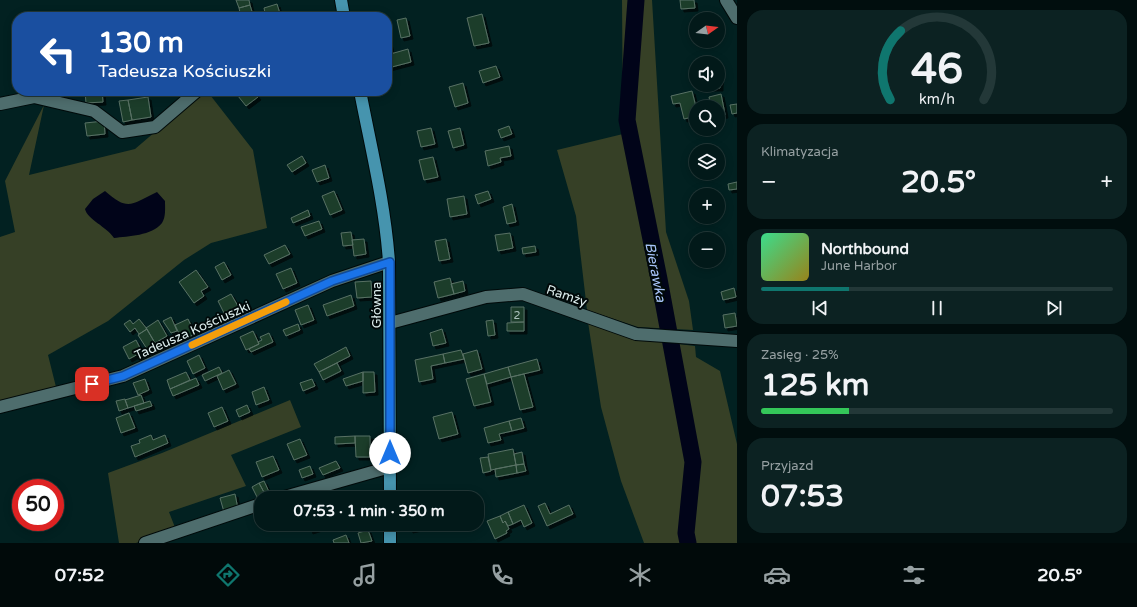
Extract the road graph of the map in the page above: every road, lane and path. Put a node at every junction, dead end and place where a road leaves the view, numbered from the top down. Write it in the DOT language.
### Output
graph roads {
  1 [pos="341,0"];
  2 [pos="726,0"];
  3 [pos="343,12"];
  4 [pos="737,18"];
  5 [pos="190,96"];
  6 [pos="361,96"];
  7 [pos="0,104"];
  8 [pos="390,262"];
  9 [pos="390,323"];
  10 [pos="737,341"];
  11 [pos="0,407"];
  12 [pos="390,467"];
  13 [pos="306,491"];
  14 [pos="390,491"];
  15 [pos="254,506"];
  16 [pos="390,531"];
  17 [pos="145,543"];
  18 [pos="390,543"];
  1 -- 3 [label="main road"];
  2 -- 4 [label="street"];
  5 -- 7 [label="street"];
  6 -- 8 [label="main road, Główna"];
  8 -- 9 [label="main road, Główna"];
  8 -- 11 [label="street, Tadeusza Kościuszki"];
  9 -- 10 [label="street, Ramży"];
  9 -- 12 [label="main road, Główna"];
  12 -- 13 [label="street"];
  12 -- 14 [label="main road, Główna"];
  15 -- 17 [label="street"];
  16 -- 18 [label="main road"];
}
